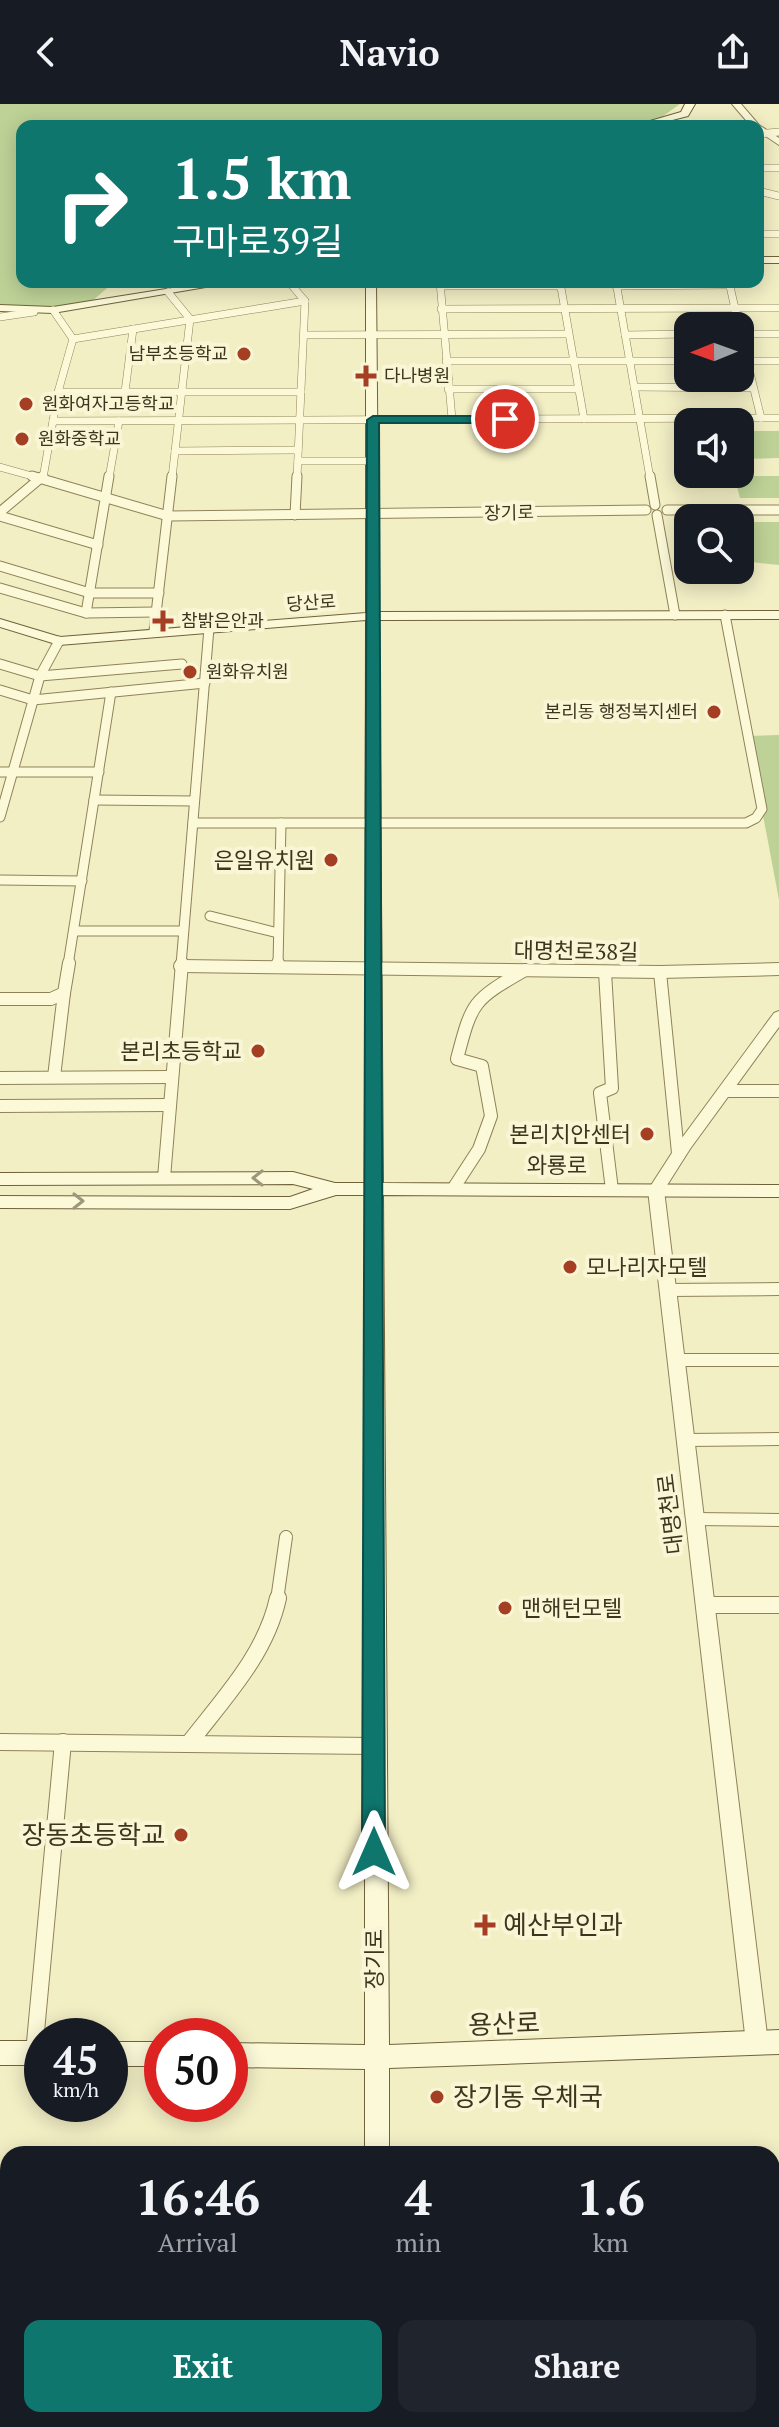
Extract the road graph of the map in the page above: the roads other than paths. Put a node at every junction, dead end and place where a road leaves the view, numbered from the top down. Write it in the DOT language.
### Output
graph roads {
  1 [pos="690,104"];
  2 [pos="736,104"];
  3 [pos="669,120"];
  4 [pos="750,120"];
  5 [pos="182,288"];
  6 [pos="294,288"];
  7 [pos="371,288"];
  8 [pos="440,288"];
  9 [pos="560,288"];
  10 [pos="617,288"];
  11 [pos="730,288"];
  12 [pos="168,292"];
  13 [pos="305,301"];
  14 [pos="0,308"];
  15 [pos="563,308"];
  16 [pos="620,308"];
  17 [pos="735,308"];
  18 [pos="779,308"];
  19 [pos="441,309"];
  20 [pos="53,310"];
  21 [pos="34,312"];
  22 [pos="736,312"];
  23 [pos="0,317"];
  24 [pos="190,319"];
  25 [pos="133,329"];
  26 [pos="754,333"];
  27 [pos="445,334"];
  28 [pos="567,334"];
  29 [pos="674,334"];
  30 [pos="779,334"];
  31 [pos="304,335"];
  32 [pos="371,335"];
  33 [pos="625,335"];
  34 [pos="73,339"];
  35 [pos="446,361"];
  36 [pos="572,361"];
  37 [pos="630,361"];
  38 [pos="674,361"];
  39 [pos="754,361"];
  40 [pos="779,361"];
  41 [pos="634,387"];
  42 [pos="674,387"];
  43 [pos="448,389"];
  44 [pos="577,389"];
  45 [pos="58,392"];
  46 [pos="125,392"];
  47 [pos="182,392"];
  48 [pos="301,392"];
  49 [pos="754,392"];
  50 [pos="761,418"];
  51 [pos="779,418"];
  52 [pos="452,419"];
  53 [pos="584,419"];
  54 [pos="641,419"];
  55 [pos="301,420"];
  56 [pos="373,420"];
  57 [pos="53,421"];
  58 [pos="119,421"];
  59 [pos="180,421"];
  60 [pos="298,450"];
  61 [pos="175,451"];
  62 [pos="298,461"];
  63 [pos="372,461"];
  64 [pos="0,467"];
  65 [pos="43,479"];
  66 [pos="0,494"];
  67 [pos="106,498"];
  68 [pos="17,499"];
  69 [pos="653,510"];
  70 [pos="779,510"];
  71 [pos="0,514"];
  72 [pos="295,515"];
  73 [pos="372,515"];
  74 [pos="168,516"];
  75 [pos="98,545"];
  76 [pos="0,566"];
  77 [pos="0,588"];
  78 [pos="90,593"];
  79 [pos="159,593"];
  80 [pos="156,612"];
  81 [pos="86,613"];
  82 [pos="675,615"];
  83 [pos="725,615"];
  84 [pos="779,615"];
  85 [pos="372,616"];
  86 [pos="0,623"];
  87 [pos="209,628"];
  88 [pos="154,631"];
  89 [pos="59,641"];
  90 [pos="0,664"];
  91 [pos="182,664"];
  92 [pos="40,676"];
  93 [pos="205,683"];
  94 [pos="0,690"];
  95 [pos="111,692"];
  96 [pos="33,700"];
  97 [pos="5,772"];
  98 [pos="99,772"];
  99 [pos="94,800"];
  100 [pos="194,801"];
  101 [pos="0,817"];
  102 [pos="193,823"];
  103 [pos="281,823"];
  104 [pos="372,823"];
  105 [pos="0,880"];
  106 [pos="82,881"];
  107 [pos="210,916"];
  108 [pos="74,931"];
  109 [pos="183,931"];
  110 [pos="278,933"];
  111 [pos="180,966"];
  112 [pos="278,967"];
  113 [pos="372,968"];
  114 [pos="779,969"];
  115 [pos="525,970"];
  116 [pos="605,972"];
  117 [pos="660,972"];
  118 [pos="64,993"];
  119 [pos="0,999"];
  120 [pos="779,1016"];
  121 [pos="54,1077"];
  122 [pos="171,1077"];
  123 [pos="0,1078"];
  124 [pos="727,1091"];
  125 [pos="779,1091"];
  126 [pos="168,1105"];
  127 [pos="0,1106"];
  128 [pos="678,1153"];
  129 [pos="164,1178"];
  130 [pos="0,1179"];
  131 [pos="335,1189"];
  132 [pos="374,1189"];
  133 [pos="453,1189"];
  134 [pos="612,1190"];
  135 [pos="656,1190"];
  136 [pos="779,1191"];
  137 [pos="0,1202"];
  138 [pos="779,1289"];
  139 [pos="668,1290"];
  140 [pos="676,1360"];
  141 [pos="779,1360"];
  142 [pos="779,1439"];
  143 [pos="686,1440"];
  144 [pos="695,1519"];
  145 [pos="779,1520"];
  146 [pos="286,1537"];
  147 [pos="705,1605"];
  148 [pos="779,1605"];
  149 [pos="0,1742"];
  150 [pos="63,1742"];
  151 [pos="190,1742"];
  152 [pos="374,1746"];
  153 [pos="41,2018"];
  154 [pos="768,2043"];
  155 [pos="0,2053"];
  156 [pos="24,2053"];
  157 [pos="248,2055"];
  158 [pos="374,2057"];
  159 [pos="377,2146"];
  1 -- 3 [label="main road"];
  2 -- 4 [label="street"];
  5 -- 12 [label="main road"];
  6 -- 13 [label="street"];
  7 -- 32 [label="main road, 장기로"];
  8 -- 19 [label="street"];
  9 -- 15 [label="street"];
  10 -- 16 [label="street"];
  11 -- 17 [label="street"];
  12 -- 20 [label="main road"];
  12 -- 24 [label="street"];
  13 -- 24 [label="street"];
  13 -- 31 [label="street"];
  14 -- 21 [label="main road"];
  15 -- 16 [label="street"];
  15 -- 19 [label="street"];
  15 -- 28 [label="street"];
  16 -- 17 [label="street"];
  16 -- 33 [label="street"];
  17 -- 18 [label="street"];
  17 -- 22 [label="street"];
  19 -- 27 [label="street"];
  20 -- 21 [label="main road"];
  20 -- 34 [label="street"];
  21 -- 23 [label="street"];
  24 -- 25 [label="street"];
  24 -- 47 [label="street"];
  25 -- 34 [label="street"];
  25 -- 46 [label="street"];
  26 -- 30 [label="street"];
  27 -- 28 [label="street"];
  27 -- 32 [label="street"];
  27 -- 35 [label="street"];
  28 -- 36 [label="street"];
  29 -- 33 [label="street"];
  31 -- 32 [label="street"];
  31 -- 48 [label="street"];
  32 -- 56 [label="main road, 장기로"];
  33 -- 37 [label="street"];
  34 -- 45 [label="street"];
  35 -- 36 [label="street"];
  35 -- 43 [label="street"];
  36 -- 37 [label="street"];
  36 -- 44 [label="street"];
  37 -- 38 [label="street"];
  37 -- 41 [label="street"];
  39 -- 40 [label="street"];
  41 -- 42 [label="street"];
  41 -- 54 [label="street"];
  43 -- 44 [label="street"];
  43 -- 52 [label="street"];
  44 -- 53 [label="street"];
  45 -- 46 [label="street"];
  45 -- 57 [label="street"];
  46 -- 47 [label="street"];
  47 -- 48 [label="street"];
  47 -- 59 [label="street"];
  48 -- 55 [label="street"];
  49 -- 50 [label="street"];
  50 -- 51 [label="street"];
  50 -- 54 [label="street"];
  52 -- 53 [label="street"];
  52 -- 56 [label="street"];
  53 -- 54 [label="street"];
  54 -- 69 [label="street"];
  55 -- 56 [label="street"];
  55 -- 59 [label="street"];
  55 -- 60 [label="street"];
  56 -- 63 [label="main road, 장기로"];
  57 -- 58 [label="street"];
  57 -- 65 [label="street"];
  58 -- 59 [label="street"];
  58 -- 67 [label="street"];
  59 -- 61 [label="street"];
  60 -- 61 [label="street"];
  60 -- 62 [label="street"];
  61 -- 74 [label="street"];
  62 -- 63 [label="street"];
  62 -- 72 [label="street"];
  63 -- 73 [label="main road, 장기로"];
  64 -- 65 [label="street"];
  65 -- 67 [label="street"];
  65 -- 68 [label="street"];
  66 -- 68 [label="street"];
  67 -- 74 [label="street"];
  67 -- 75 [label="street"];
  68 -- 71 [label="street"];
  69 -- 70 [label="street"];
  69 -- 73 [label="street, 장기로"];
  69 -- 82 [label="street"];
  71 -- 75 [label="street"];
  72 -- 73 [label="street"];
  72 -- 74 [label="street"];
  73 -- 85 [label="main road, 장기로"];
  74 -- 79 [label="street"];
  75 -- 78 [label="street"];
  76 -- 78 [label="street"];
  77 -- 81 [label="street"];
  78 -- 79 [label="street"];
  78 -- 81 [label="street"];
  79 -- 80 [label="street"];
  80 -- 81 [label="street"];
  80 -- 88 [label="street"];
  82 -- 83 [label="main road, 당산로"];
  82 -- 85 [label="main road, 당산로"];
  83 -- 84 [label="main road, 당산로"];
  83 -- 104 [label="street"];
  85 -- 87 [label="main road, 당산로"];
  85 -- 104 [label="main road, 장기로"];
  86 -- 89 [label="main road, 당산로"];
  87 -- 88 [label="main road, 당산로"];
  87 -- 93 [label="street"];
  88 -- 89 [label="main road, 당산로"];
  89 -- 92 [label="street"];
  90 -- 92 [label="street"];
  91 -- 92 [label="street"];
  92 -- 96 [label="street"];
  93 -- 95 [label="street"];
  93 -- 100 [label="street"];
  94 -- 96 [label="street"];
  95 -- 96 [label="street"];
  95 -- 98 [label="street"];
  96 -- 97 [label="street"];
  97 -- 98 [label="street"];
  97 -- 101 [label="street"];
  98 -- 99 [label="street"];
  99 -- 100 [label="street"];
  99 -- 106 [label="street"];
  100 -- 102 [label="street"];
  102 -- 103 [label="street"];
  102 -- 109 [label="street"];
  103 -- 104 [label="street"];
  103 -- 110 [label="street"];
  104 -- 113 [label="main road, 장기로"];
  105 -- 106 [label="street"];
  106 -- 108 [label="street"];
  107 -- 110 [label="street"];
  108 -- 109 [label="street"];
  108 -- 118 [label="street"];
  109 -- 111 [label="street"];
  110 -- 112 [label="street"];
  111 -- 112 [label="street, 대명천로38길"];
  111 -- 122 [label="street"];
  112 -- 113 [label="street, 대명천로38길"];
  113 -- 115 [label="street, 대명천로38길"];
  113 -- 132 [label="main road, 장기로"];
  114 -- 117 [label="street, 대명천로38길"];
  115 -- 116 [label="street, 대명천로38길"];
  115 -- 133 [label="street"];
  116 -- 117 [label="street, 대명천로38길"];
  116 -- 134 [label="street"];
  117 -- 128 [label="street"];
  118 -- 119 [label="street"];
  118 -- 121 [label="street"];
  120 -- 124 [label="street"];
  121 -- 122 [label="street"];
  121 -- 123 [label="street"];
  122 -- 126 [label="street"];
  124 -- 125 [label="street"];
  124 -- 128 [label="street"];
  126 -- 127 [label="street"];
  126 -- 129 [label="street"];
  128 -- 135 [label="street"];
  129 -- 130 [label="main road, 와룡로"];
  131 -- 129 [label="main road, 와룡로, one-way"];
  131 -- 132 [label="main road, 와룡로"];
  137 -- 131 [label="main road, 와룡로, one-way"];
  132 -- 133 [label="main road, 와룡로"];
  132 -- 152 [label="main road, 장기로"];
  133 -- 134 [label="main road, 와룡로"];
  134 -- 135 [label="main road, 와룡로"];
  135 -- 136 [label="main road, 와룡로"];
  135 -- 139 [label="street, 대명천로"];
  138 -- 139 [label="street"];
  139 -- 140 [label="street, 대명천로"];
  140 -- 141 [label="street"];
  140 -- 143 [label="street, 대명천로"];
  142 -- 143 [label="street"];
  143 -- 144 [label="street, 대명천로"];
  144 -- 145 [label="street"];
  144 -- 147 [label="street, 대명천로"];
  146 -- 151 [label="street"];
  147 -- 148 [label="street"];
  147 -- 154 [label="street, 대명천로"];
  149 -- 150 [label="street"];
  150 -- 151 [label="street"];
  150 -- 153 [label="street"];
  151 -- 152 [label="street"];
  152 -- 158 [label="main road, 장기로"];
  154 -- 158 [label="main road, 용산로"];
  155 -- 156 [label="main road"];
  157 -- 158 [label="main road, 용산로"];
  158 -- 159 [label="main road, 장기로"];
}
